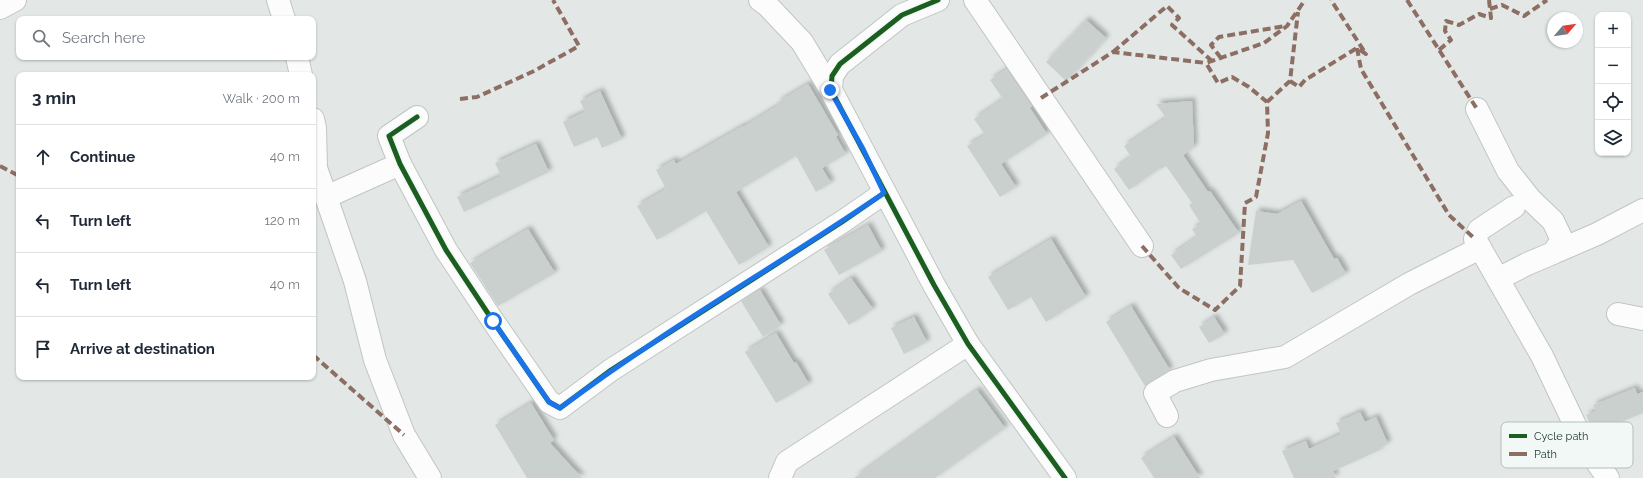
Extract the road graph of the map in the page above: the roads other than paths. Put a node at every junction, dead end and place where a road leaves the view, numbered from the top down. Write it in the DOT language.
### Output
graph roads {
  1 [pos="15,0"];
  2 [pos="278,0"];
  3 [pos="760,0"];
  4 [pos="938,0"];
  5 [pos="975,0"];
  6 [pos="0,8"];
  7 [pos="283,16"];
  8 [pos="297,60"];
  9 [pos="300,72"];
  10 [pos="830,90"];
  11 [pos="1477,109"];
  12 [pos="417,117"];
  13 [pos="400,164"];
  14 [pos="316,168"];
  15 [pos="884,193"];
  16 [pos="326,197"];
  17 [pos="1514,207"];
  18 [pos="1643,210"];
  19 [pos="1142,246"];
  20 [pos="1480,248"];
  21 [pos="1553,252"];
  22 [pos="1498,279"];
  23 [pos="1618,314"];
  24 [pos="1643,319"];
  25 [pos="968,344"];
  26 [pos="1167,416"];
  27 [pos="1574,422"];
  28 [pos="1601,468"];
  29 [pos="430,478"];
  30 [pos="780,478"];
  31 [pos="1066,478"];
  32 [pos="1608,478"];
  1 -- 6 [label="street"];
  2 -- 7 [label="street"];
  3 -- 10 [label="street"];
  4 -- 10 [label="street"];
  5 -- 19 [label="street"];
  8 -- 9 [label="street"];
  10 -- 15 [label="street"];
  11 -- 21 [label="street"];
  12 -- 13 [label="street"];
  13 -- 15 [label="street"];
  13 -- 16 [label="street"];
  14 -- 16 [label="street"];
  15 -- 25 [label="street"];
  16 -- 29 [label="street"];
  17 -- 20 [label="street"];
  18 -- 21 [label="street"];
  20 -- 22 [label="street"];
  20 -- 26 [label="street"];
  21 -- 22 [label="street"];
  22 -- 27 [label="street"];
  23 -- 24 [label="street"];
  25 -- 30 [label="street"];
  25 -- 31 [label="street"];
  28 -- 32 [label="street"];
}
